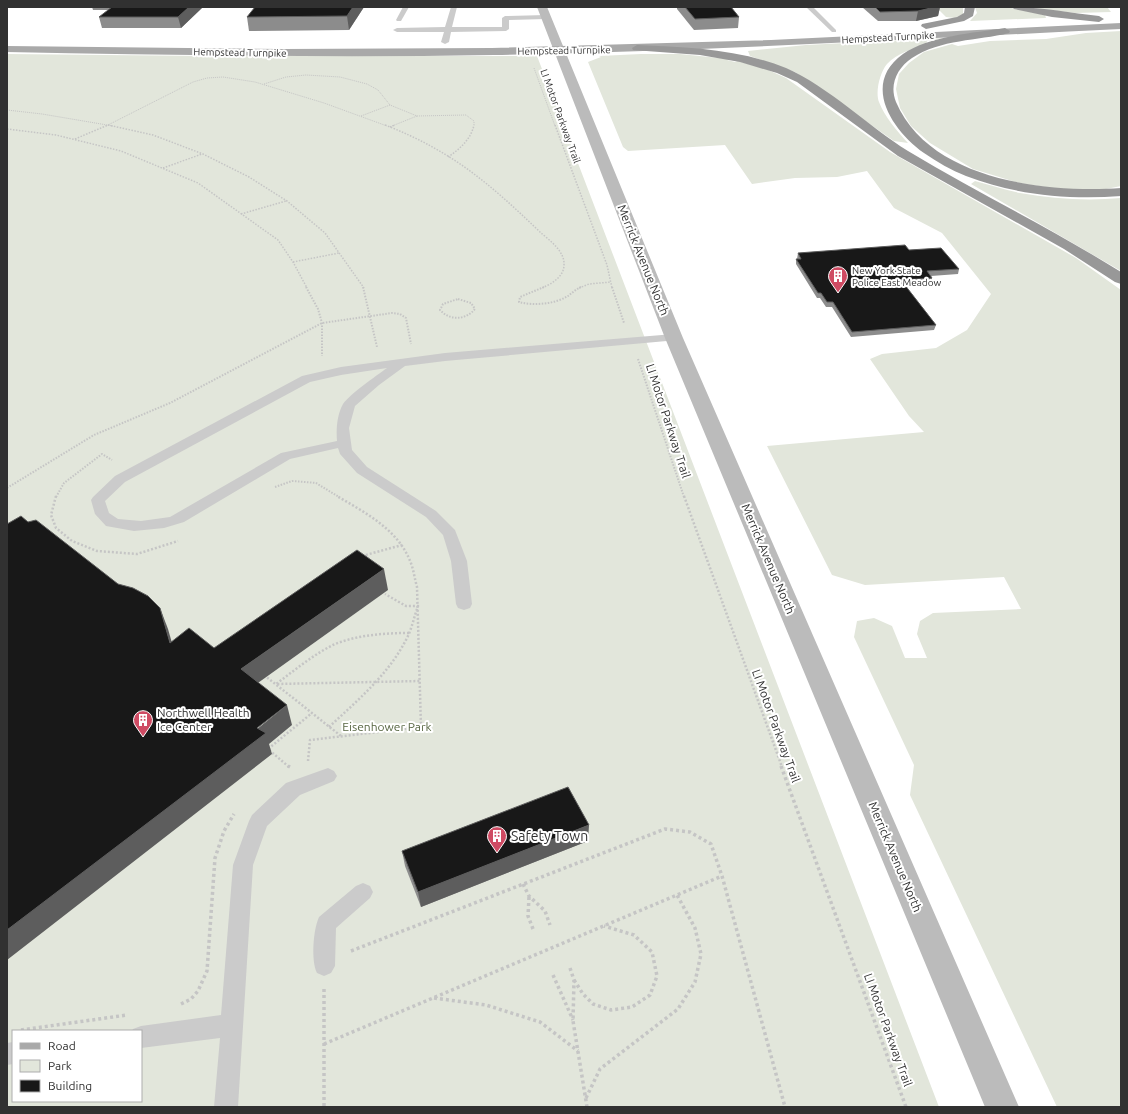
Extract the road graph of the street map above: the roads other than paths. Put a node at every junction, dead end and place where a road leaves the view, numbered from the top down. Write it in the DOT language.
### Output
graph roads {
  1 [pos="406,7"];
  2 [pos="454,7"];
  3 [pos="542,7"];
  4 [pos="809,7"];
  5 [pos="970,7"];
  6 [pos="1017,7"];
  7 [pos="546,17"];
  8 [pos="1099,19"];
  9 [pos="1118,22"];
  10 [pos="926,26"];
  11 [pos="448,30"];
  12 [pos="834,31"];
  13 [pos="1005,31"];
  14 [pos="333,42"];
  15 [pos="444,42"];
  16 [pos="557,45"];
  17 [pos="637,48"];
  18 [pos="7,49"];
  19 [pos="1121,192"];
  20 [pos="1121,279"];
  21 [pos="674,338"];
  22 [pos="404,363"];
  23 [pos="344,443"];
  24 [pos="464,604"];
  25 [pos="328,776"];
  26 [pos="363,892"];
  27 [pos="324,966"];
  28 [pos="232,1025"];
  29 [pos="142,1037"];
  30 [pos="226,1107"];
  31 [pos="1002,1107"];
  1 -- 11 [label="lane"];
  2 -- 11 [label="lane"];
  3 -- 7 [label="main road, Merrick Avenue North"];
  4 -- 12 [label="lane"];
  5 -- 10 [label="highway"];
  6 -- 8 [label="highway"];
  7 -- 11 [label="lane"];
  7 -- 16 [label="main road, Merrick Avenue North"];
  8 -- 9 [label="main road, Hempstead Turnpike"];
  8 -- 10 [label="main road, Hempstead Turnpike"];
  9 -- 13 [label="main road, Hempstead Turnpike"];
  10 -- 12 [label="main road, Hempstead Turnpike"];
  11 -- 15 [label="lane"];
  12 -- 16 [label="main road, Hempstead Turnpike"];
  13 -- 17 [label="main road, Hempstead Turnpike"];
  13 -- 19 [label="highway"];
  14 -- 15 [label="main road, Hempstead Turnpike"];
  15 -- 16 [label="main road, Hempstead Turnpike"];
  16 -- 17 [label="main road, Hempstead Turnpike"];
  16 -- 18 [label="main road, Hempstead Turnpike"];
  16 -- 21 [label="main road, Merrick Avenue North"];
  17 -- 20 [label="highway"];
  21 -- 22 [label="lane"];
  21 -- 31 [label="main road, Merrick Avenue North"];
  22 -- 23 [label="lane"];
  22 -- 23 [label="lane"];
  23 -- 24 [label="lane"];
  25 -- 28 [label="lane"];
  26 -- 27 [label="lane"];
  28 -- 29 [label="lane"];
  28 -- 30 [label="lane"];
}
